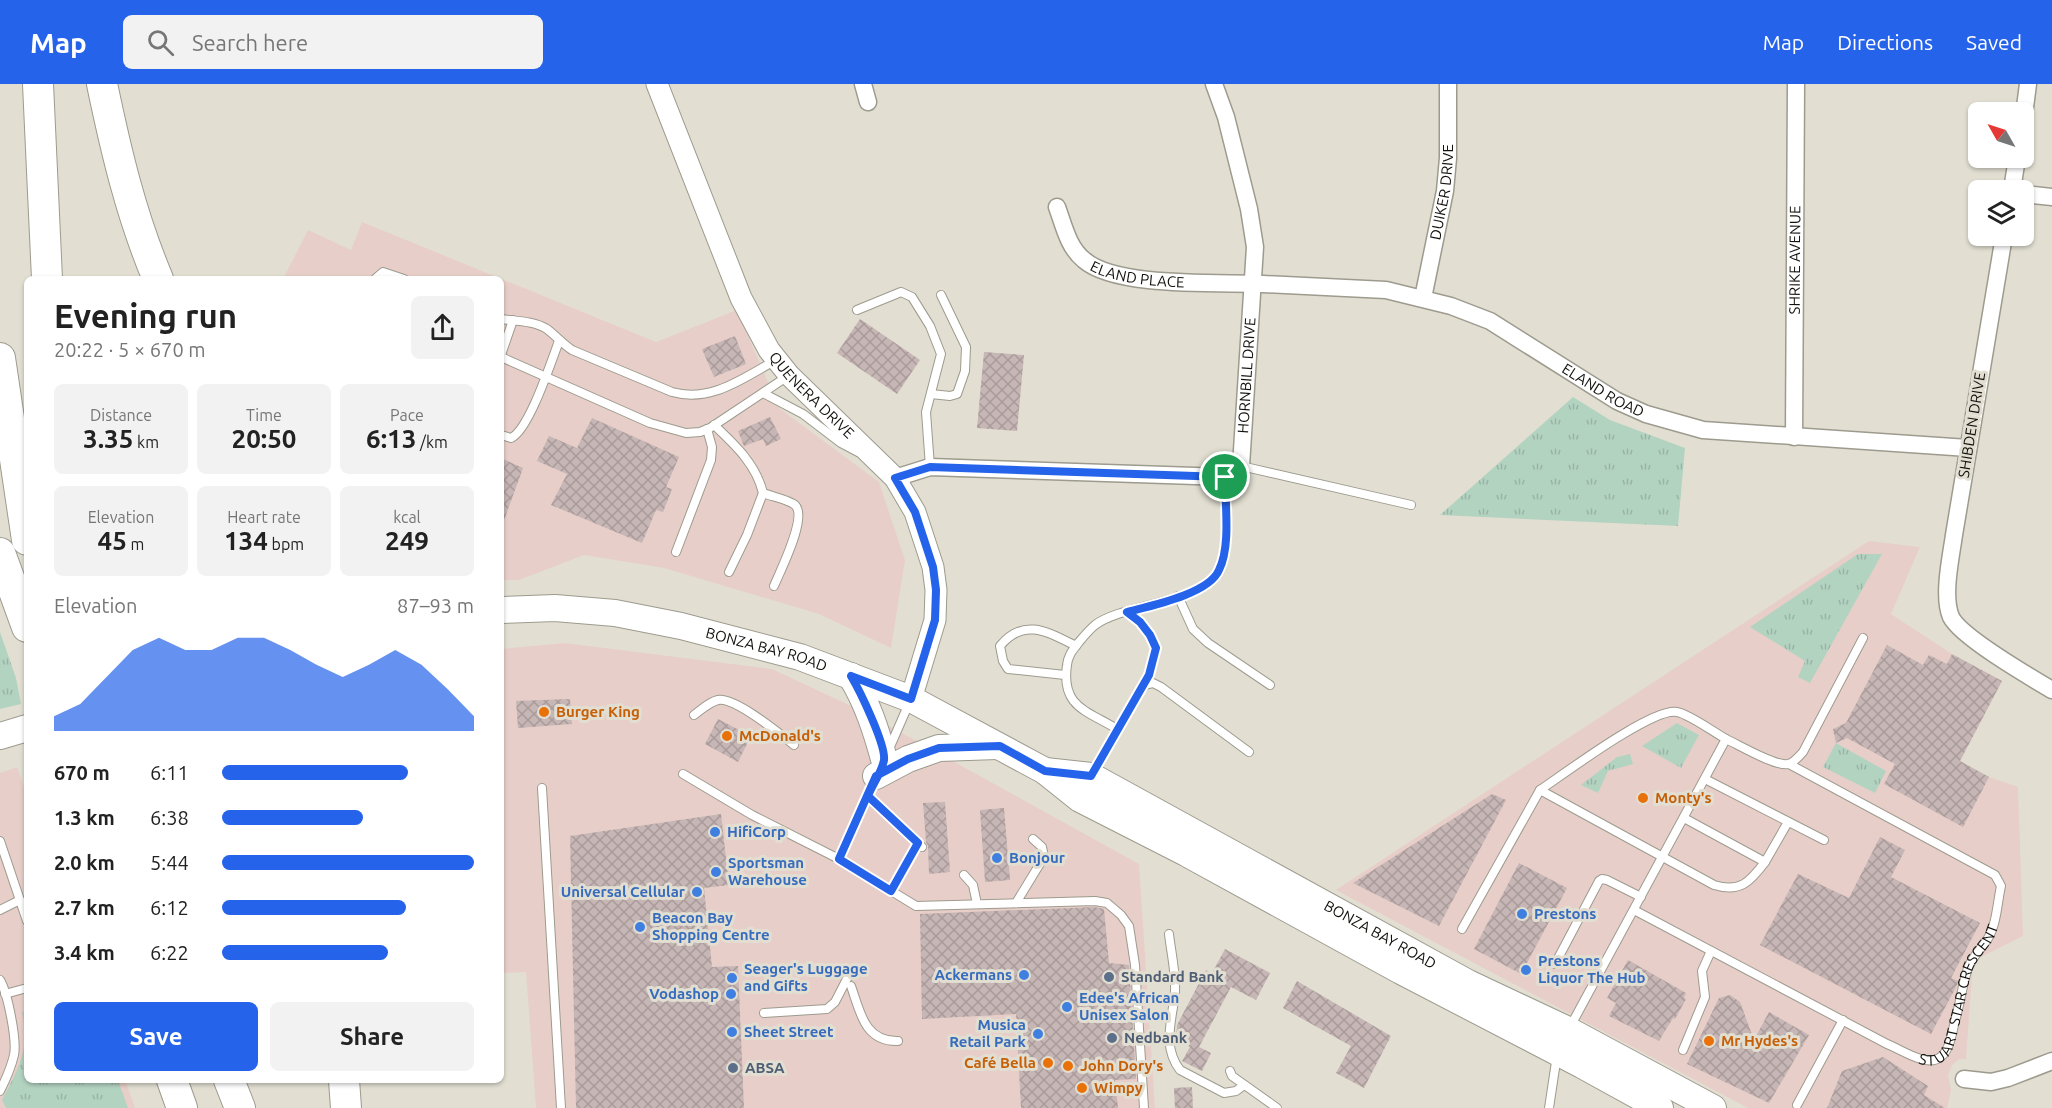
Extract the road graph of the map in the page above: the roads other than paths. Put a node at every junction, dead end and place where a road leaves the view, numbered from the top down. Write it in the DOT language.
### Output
graph roads {
  1 [pos="38,84"];
  2 [pos="102,84"];
  3 [pos="657,84"];
  4 [pos="863,84"];
  5 [pos="1214,84"];
  6 [pos="1448,84"];
  7 [pos="1796,84"];
  8 [pos="2028,84"];
  9 [pos="868,102"];
  10 [pos="2026,102"];
  11 [pos="2034,195"];
  12 [pos="2052,197"];
  13 [pos="1057,207"];
  14 [pos="2002,246"];
  15 [pos="47,276"];
  16 [pos="157,276"];
  17 [pos="377,276"];
  18 [pos="396,276"];
  19 [pos="1254,284"];
  20 [pos="941,296"];
  21 [pos="1423,298"];
  22 [pos="857,310"];
  23 [pos="504,319"];
  24 [pos="513,320"];
  25 [pos="559,341"];
  26 [pos="504,347"];
  27 [pos="504,357"];
  28 [pos="0,358"];
  29 [pos="783,368"];
  30 [pos="545,377"];
  31 [pos="763,393"];
  32 [pos="930,394"];
  33 [pos="710,427"];
  34 [pos="504,436"];
  35 [pos="1794,437"];
  36 [pos="1968,448"];
  37 [pos="880,463"];
  38 [pos="1241,466"];
  39 [pos="930,467"];
  40 [pos="1225,477"];
  41 [pos="895,478"];
  42 [pos="763,493"];
  43 [pos="1411,506"];
  44 [pos="24,520"];
  45 [pos="676,552"];
  46 [pos="0,553"];
  47 [pos="729,572"];
  48 [pos="774,586"];
  49 [pos="1178,596"];
  50 [pos="504,610"];
  51 [pos="1127,612"];
  52 [pos="24,619"];
  53 [pos="1863,638"];
  54 [pos="1076,646"];
  55 [pos="1065,675"];
  56 [pos="851,676"];
  57 [pos="1270,685"];
  58 [pos="1142,686"];
  59 [pos="2052,690"];
  60 [pos="911,699"];
  61 [pos="694,715"];
  62 [pos="24,729"];
  63 [pos="1117,729"];
  64 [pos="0,736"];
  65 [pos="1726,739"];
  66 [pos="794,745"];
  67 [pos="1000,746"];
  68 [pos="1249,752"];
  69 [pos="1788,764"];
  70 [pos="683,774"];
  71 [pos="876,777"];
  72 [pos="1705,779"];
  73 [pos="542,788"];
  74 [pos="1086,788"];
  75 [pos="1540,790"];
  76 [pos="1684,818"];
  77 [pos="1788,822"];
  78 [pos="1033,839"];
  79 [pos="1824,840"];
  80 [pos="0,841"];
  81 [pos="1663,857"];
  82 [pos="839,859"];
  83 [pos="1765,862"];
  84 [pos="964,875"];
  85 [pos="891,891"];
  86 [pos="1641,897"];
  87 [pos="20,900"];
  88 [pos="1016,903"];
  89 [pos="977,904"];
  90 [pos="0,910"];
  91 [pos="1634,910"];
  92 [pos="24,912"];
  93 [pos="1462,929"];
  94 [pos="1169,934"];
  95 [pos="1711,951"];
  96 [pos="1555,964"];
  97 [pos="850,973"];
  98 [pos="0,980"];
  99 [pos="851,986"];
  100 [pos="24,989"];
  101 [pos="5,994"];
  102 [pos="764,1013"];
  103 [pos="1843,1020"];
  104 [pos="898,1041"];
  105 [pos="1563,1041"];
  106 [pos="1683,1050"];
  107 [pos="2052,1061"];
  108 [pos="1230,1071"];
  109 [pos="1964,1079"];
  110 [pos="173,1083"];
  111 [pos="230,1083"];
  112 [pos="344,1083"];
  113 [pos="1244,1085"];
  114 [pos="0,1091"];
  115 [pos="1797,1105"];
  116 [pos="183,1108"];
  117 [pos="240,1108"];
  118 [pos="346,1108"];
  119 [pos="561,1108"];
  120 [pos="1144,1108"];
  121 [pos="1277,1108"];
  122 [pos="1549,1108"];
  123 [pos="1660,1108"];
  124 [pos="1713,1108"];
  1 -- 15 [label="highway"];
  2 -- 16 [label="highway"];
  3 -- 29 [label="street, QUENERA DRIVE"];
  4 -- 9 [label="street"];
  5 -- 19 [label="street, HORNBILL DRIVE"];
  6 -- 21 [label="street, DUIKER DRIVE"];
  7 -- 35 [label="street, SHRIKE AVENUE"];
  8 -- 10 [label="street"];
  11 -- 12 [label="street"];
  13 -- 19 [label="street, ELAND PLACE"];
  14 -- 36 [label="street, SHIBDEN DRIVE"];
  17 -- 18 [label="lane"];
  19 -- 21 [label="street, ELAND ROAD"];
  19 -- 38 [label="street, HORNBILL DRIVE"];
  20 -- 32 [label="lane"];
  21 -- 35 [label="street, ELAND ROAD"];
  22 -- 32 [label="lane"];
  23 -- 24 [label="lane"];
  24 -- 25 [label="lane"];
  24 -- 26 [label="lane"];
  25 -- 29 [label="lane"];
  25 -- 30 [label="lane"];
  27 -- 30 [label="lane"];
  28 -- 44 [label="highway"];
  29 -- 31 [label="lane"];
  29 -- 37 [label="street, QUENERA DRIVE"];
  30 -- 33 [label="lane"];
  30 -- 34 [label="lane"];
  31 -- 33 [label="lane"];
  31 -- 37 [label="lane"];
  32 -- 39 [label="lane"];
  33 -- 42 [label="lane"];
  33 -- 45 [label="lane"];
  35 -- 36 [label="street, ELAND ROAD"];
  36 -- 59 [label="street, SHIBDEN DRIVE"];
  37 -- 41 [label="street, QUENERA DRIVE"];
  38 -- 40 [label="street"];
  38 -- 43 [label="lane"];
  39 -- 40 [label="street"];
  39 -- 41 [label="street"];
  40 -- 49 [label="lane"];
  41 -- 60 [label="street, QUENERA DRIVE"];
  42 -- 47 [label="lane"];
  42 -- 48 [label="lane"];
  46 -- 52 [label="highway"];
  49 -- 51 [label="lane"];
  49 -- 57 [label="lane"];
  50 -- 56 [label="main road, BONZA BAY ROAD"];
  51 -- 54 [label="lane"];
  51 -- 58 [label="lane"];
  53 -- 69 [label="lane"];
  54 -- 55 [label="lane"];
  54 -- 55 [label="lane"];
  55 -- 63 [label="lane"];
  56 -- 60 [label="main road, BONZA BAY ROAD"];
  56 -- 71 [label="main road"];
  58 -- 63 [label="lane"];
  58 -- 68 [label="lane"];
  60 -- 67 [label="main road, BONZA BAY ROAD"];
  60 -- 71 [label="lane"];
  61 -- 66 [label="lane"];
  62 -- 64 [label="main road"];
  63 -- 74 [label="lane"];
  65 -- 69 [label="lane, STUART STAR CRESCENT"];
  65 -- 72 [label="lane"];
  65 -- 75 [label="lane, STUART STAR CRESCENT"];
  67 -- 71 [label="main road"];
  67 -- 74 [label="main road, BONZA BAY ROAD"];
  69 -- 103 [label="lane, STUART STAR CRESCENT"];
  70 -- 82 [label="lane"];
  71 -- 82 [label="lane"];
  71 -- 85 [label="lane"];
  72 -- 76 [label="lane"];
  72 -- 77 [label="lane"];
  73 -- 119 [label="lane"];
  74 -- 105 [label="main road, BONZA BAY ROAD"];
  75 -- 81 [label="lane"];
  75 -- 93 [label="lane"];
  76 -- 81 [label="lane"];
  76 -- 83 [label="lane"];
  77 -- 79 [label="lane"];
  77 -- 83 [label="lane"];
  78 -- 88 [label="lane"];
  80 -- 87 [label="lane"];
  81 -- 83 [label="lane"];
  81 -- 86 [label="lane"];
  82 -- 85 [label="lane"];
  84 -- 89 [label="lane"];
  85 -- 89 [label="lane"];
  86 -- 91 [label="lane"];
  86 -- 96 [label="lane"];
  87 -- 90 [label="lane"];
  87 -- 92 [label="lane"];
  88 -- 89 [label="lane"];
  88 -- 120 [label="lane"];
  91 -- 95 [label="lane, STUART STAR CRESCENT"];
  91 -- 105 [label="lane"];
  94 -- 113 [label="lane"];
  95 -- 103 [label="lane, STUART STAR CRESCENT"];
  95 -- 106 [label="lane"];
  97 -- 102 [label="lane"];
  98 -- 101 [label="lane"];
  99 -- 104 [label="lane"];
  100 -- 101 [label="lane"];
  101 -- 114 [label="lane"];
  103 -- 115 [label="lane"];
  105 -- 122 [label="lane"];
  105 -- 123 [label="main road, BONZA BAY ROAD"];
  105 -- 124 [label="main road, BONZA BAY ROAD"];
  107 -- 109 [label="street"];
  108 -- 113 [label="lane"];
  110 -- 116 [label="highway"];
  111 -- 117 [label="highway"];
  112 -- 118 [label="highway"];
  113 -- 121 [label="lane"];
}
